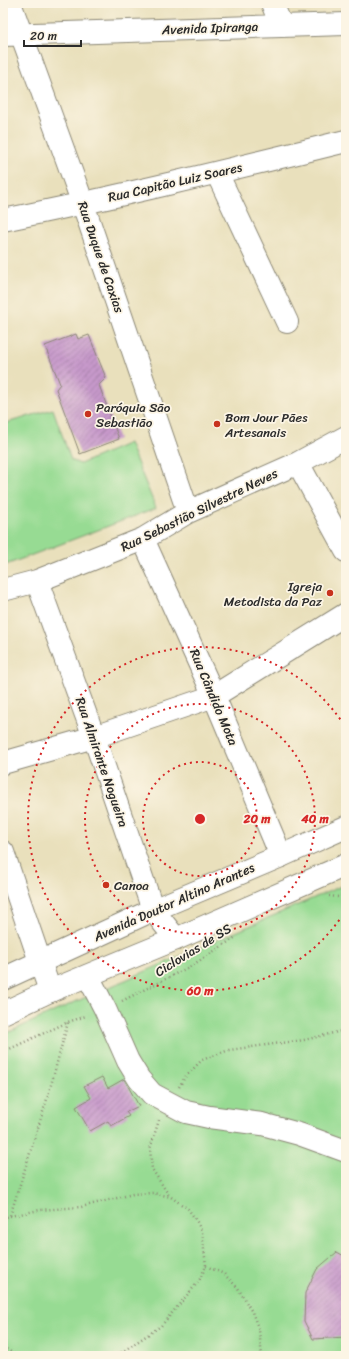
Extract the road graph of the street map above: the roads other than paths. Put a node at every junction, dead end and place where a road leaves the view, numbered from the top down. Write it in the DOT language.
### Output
graph roads {
  1 [pos="10,3"];
  2 [pos="272,3"];
  3 [pos="346,24"];
  4 [pos="281,25"];
  5 [pos="12,35"];
  6 [pos="346,141"];
  7 [pos="217,173"];
  8 [pos="82,204"];
  9 [pos="3,220"];
  10 [pos="287,322"];
  11 [pos="346,437"];
  12 [pos="298,463"];
  13 [pos="188,512"];
  14 [pos="143,539"];
  15 [pos="346,552"];
  16 [pos="37,580"];
  17 [pos="3,590"];
  18 [pos="346,614"];
  19 [pos="214,696"];
  20 [pos="94,737"];
  21 [pos="3,762"];
  22 [pos="346,827"];
  23 [pos="3,852"];
  24 [pos="281,856"];
  25 [pos="346,865"];
  26 [pos="152,910"];
  27 [pos="176,938"];
  28 [pos="41,963"];
  29 [pos="88,976"];
  30 [pos="3,979"];
  31 [pos="50,991"];
  32 [pos="3,1013"];
  33 [pos="346,1151"];
  1 -- 5 [label="street, Rua Duque de Caxias"];
  2 -- 4 [label="street"];
  3 -- 4 [label="street, Avenida Ipiranga"];
  4 -- 5 [label="street, Avenida Ipiranga"];
  5 -- 8 [label="street, Rua Duque de Caxias"];
  6 -- 7 [label="street, Rua Capitão Luiz Soares"];
  7 -- 8 [label="street, Rua Capitão Luiz Soares"];
  7 -- 10 [label="street"];
  8 -- 9 [label="street, Rua Capitão Luiz Soares"];
  8 -- 13 [label="street, Rua Duque de Caxias"];
  11 -- 12 [label="street, Rua Sebastião Silvestre Neves"];
  12 -- 13 [label="street, Rua Sebastião Silvestre Neves"];
  12 -- 15 [label="street"];
  13 -- 14 [label="street, Rua Sebastião Silvestre Neves"];
  14 -- 16 [label="street, Rua Sebastião Silvestre Neves"];
  14 -- 19 [label="street, Rua Cândido Mota"];
  16 -- 17 [label="street, Rua Sebastião Silvestre Neves"];
  16 -- 20 [label="street, Rua Almirante Nogueira"];
  18 -- 19 [label="street"];
  19 -- 20 [label="street"];
  19 -- 24 [label="street, Rua Cândido Mota"];
  20 -- 21 [label="street"];
  20 -- 26 [label="street, Rua Almirante Nogueira"];
  22 -- 24 [label="street, Avenida Doutor Altino Arantes"];
  23 -- 28 [label="street"];
  24 -- 26 [label="street, Avenida Doutor Altino Arantes"];
  25 -- 27 [label="street"];
  26 -- 27 [label="street, Rua Almirante Nogueira"];
  26 -- 28 [label="street, Avenida Doutor Altino Arantes"];
  27 -- 29 [label="street"];
  28 -- 30 [label="street, Avenida Doutor Altino Arantes"];
  28 -- 31 [label="street"];
  29 -- 31 [label="street"];
  29 -- 33 [label="street"];
  31 -- 32 [label="street"];
}
